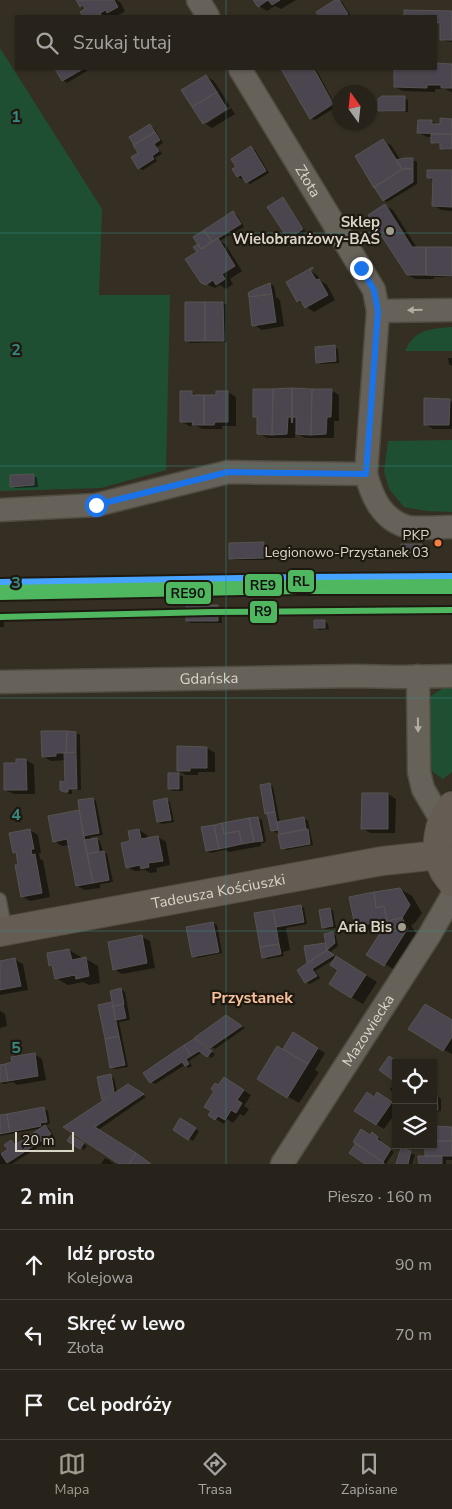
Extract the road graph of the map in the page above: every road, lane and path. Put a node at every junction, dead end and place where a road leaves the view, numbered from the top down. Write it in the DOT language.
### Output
graph roads {
  1 [pos="198,0"];
  2 [pos="207,15"];
  3 [pos="241,70"];
  4 [pos="452,310"];
  5 [pos="378,311"];
  6 [pos="366,474"];
  7 [pos="0,510"];
  8 [pos="452,527"];
  9 [pos="418,676"];
  10 [pos="452,676"];
  11 [pos="14,686"];
  12 [pos="447,814"];
  13 [pos="439,855"];
  14 [pos="452,882"];
  15 [pos="452,896"];
  16 [pos="0,899"];
  17 [pos="3,931"];
  18 [pos="282,1164"];
  1 -- 2 [label="street"];
  3 -- 5 [label="street, Złota"];
  4 -- 5 [label="street, one-way"];
  5 -- 6 [label="street, Złota"];
  6 -- 7 [label="street"];
  6 -- 8 [label="street"];
  9 -- 10 [label="street, Gdańska"];
  9 -- 11 [label="street, Gdańska"];
  9 -- 12 [label="street, one-way"];
  12 -- 13 [label="street"];
  13 -- 14 [label="street"];
  13 -- 17 [label="street, Tadeusza Kościuszki"];
  15 -- 18 [label="street, Mazowiecka"];
  16 -- 17 [label="lane"];
}
